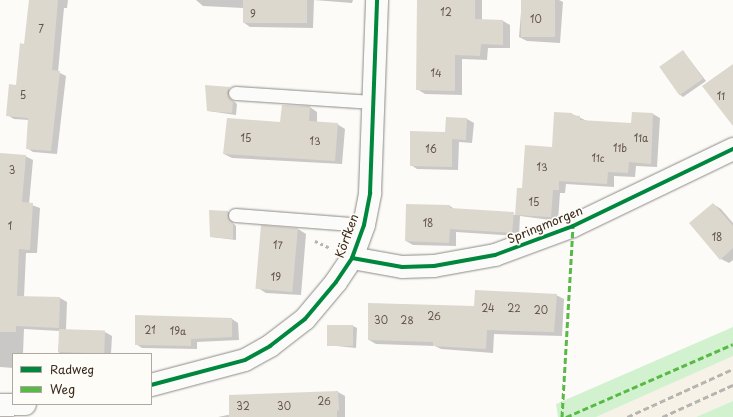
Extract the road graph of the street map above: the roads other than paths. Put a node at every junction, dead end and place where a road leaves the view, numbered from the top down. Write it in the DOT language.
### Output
graph roads {
  1 [pos="377,0"];
  2 [pos="236,93"];
  3 [pos="374,102"];
  4 [pos="733,149"];
  5 [pos="235,216"];
  6 [pos="364,224"];
  7 [pos="352,258"];
  8 [pos="152,385"];
  9 [pos="0,405"];
  10 [pos="12,405"];
  1 -- 3 [label="street, Körfken"];
  2 -- 3 [label="lane"];
  3 -- 6 [label="street, Körfken"];
  4 -- 7 [label="street, Springmorgen"];
  5 -- 6 [label="lane"];
  6 -- 7 [label="street, Körfken"];
  7 -- 8 [label="street, Körfken"];
  9 -- 10 [label="street"];
}
